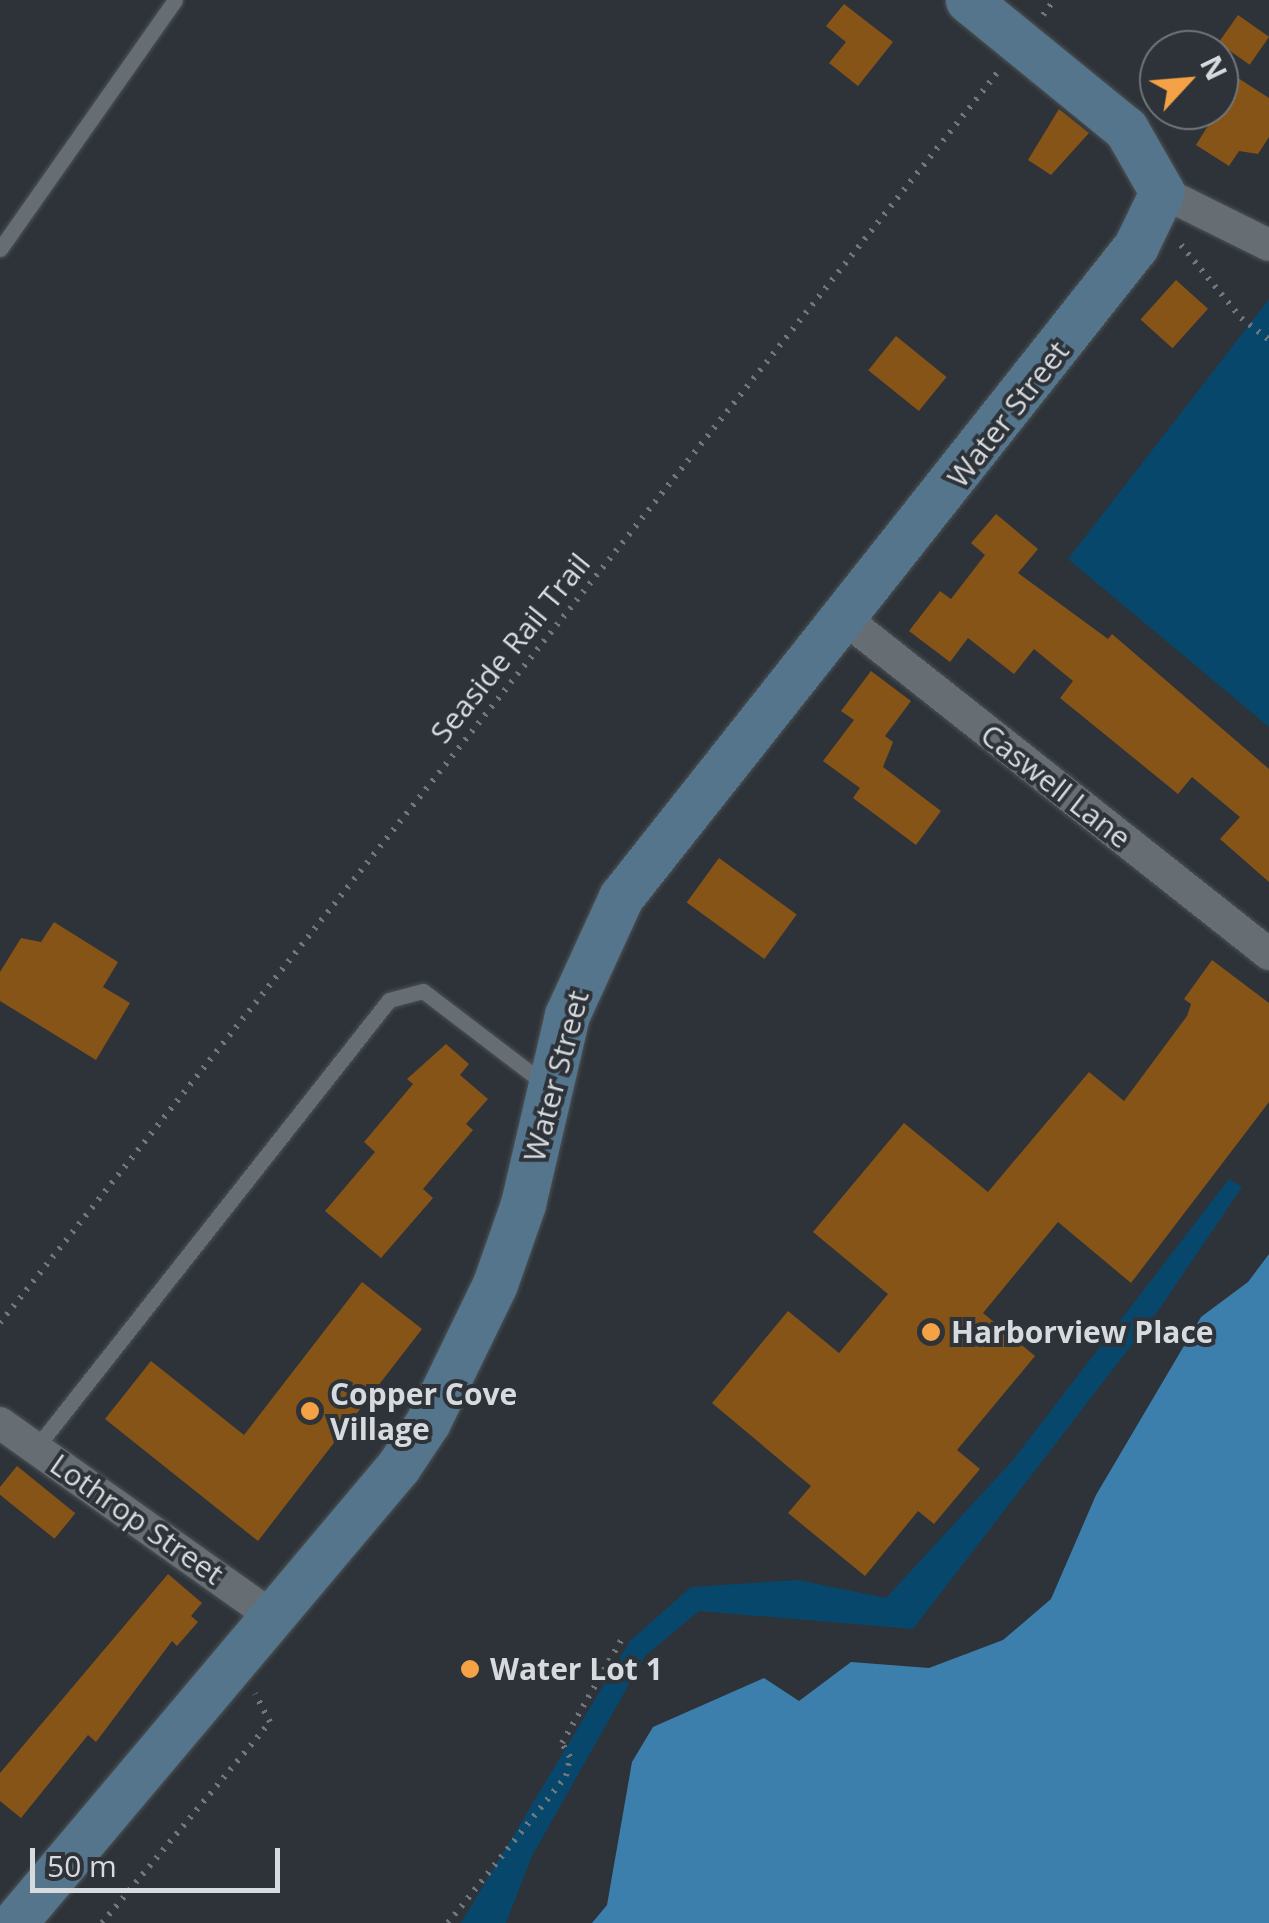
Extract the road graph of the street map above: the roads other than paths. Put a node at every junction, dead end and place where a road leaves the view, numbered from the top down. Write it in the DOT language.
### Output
graph roads {
  1 [pos="175,0"];
  2 [pos="968,0"];
  3 [pos="1162,192"];
  4 [pos="1269,246"];
  5 [pos="0,249"];
  6 [pos="844,618"];
  7 [pos="1269,954"];
  8 [pos="548,1087"];
  9 [pos="2,1430"];
  10 [pos="36,1448"];
  11 [pos="273,1617"];
  12 [pos="14,1923"];
  1 -- 5 [label="lane"];
  2 -- 3 [label="main road"];
  3 -- 4 [label="street"];
  3 -- 6 [label="main road, Water Street"];
  6 -- 7 [label="street, Caswell Lane"];
  6 -- 8 [label="main road, Water Street"];
  8 -- 10 [label="lane"];
  8 -- 11 [label="main road, Water Street"];
  9 -- 10 [label="street, Lothrop Street"];
  10 -- 11 [label="street, Lothrop Street"];
  11 -- 12 [label="main road, Water Street"];
}
